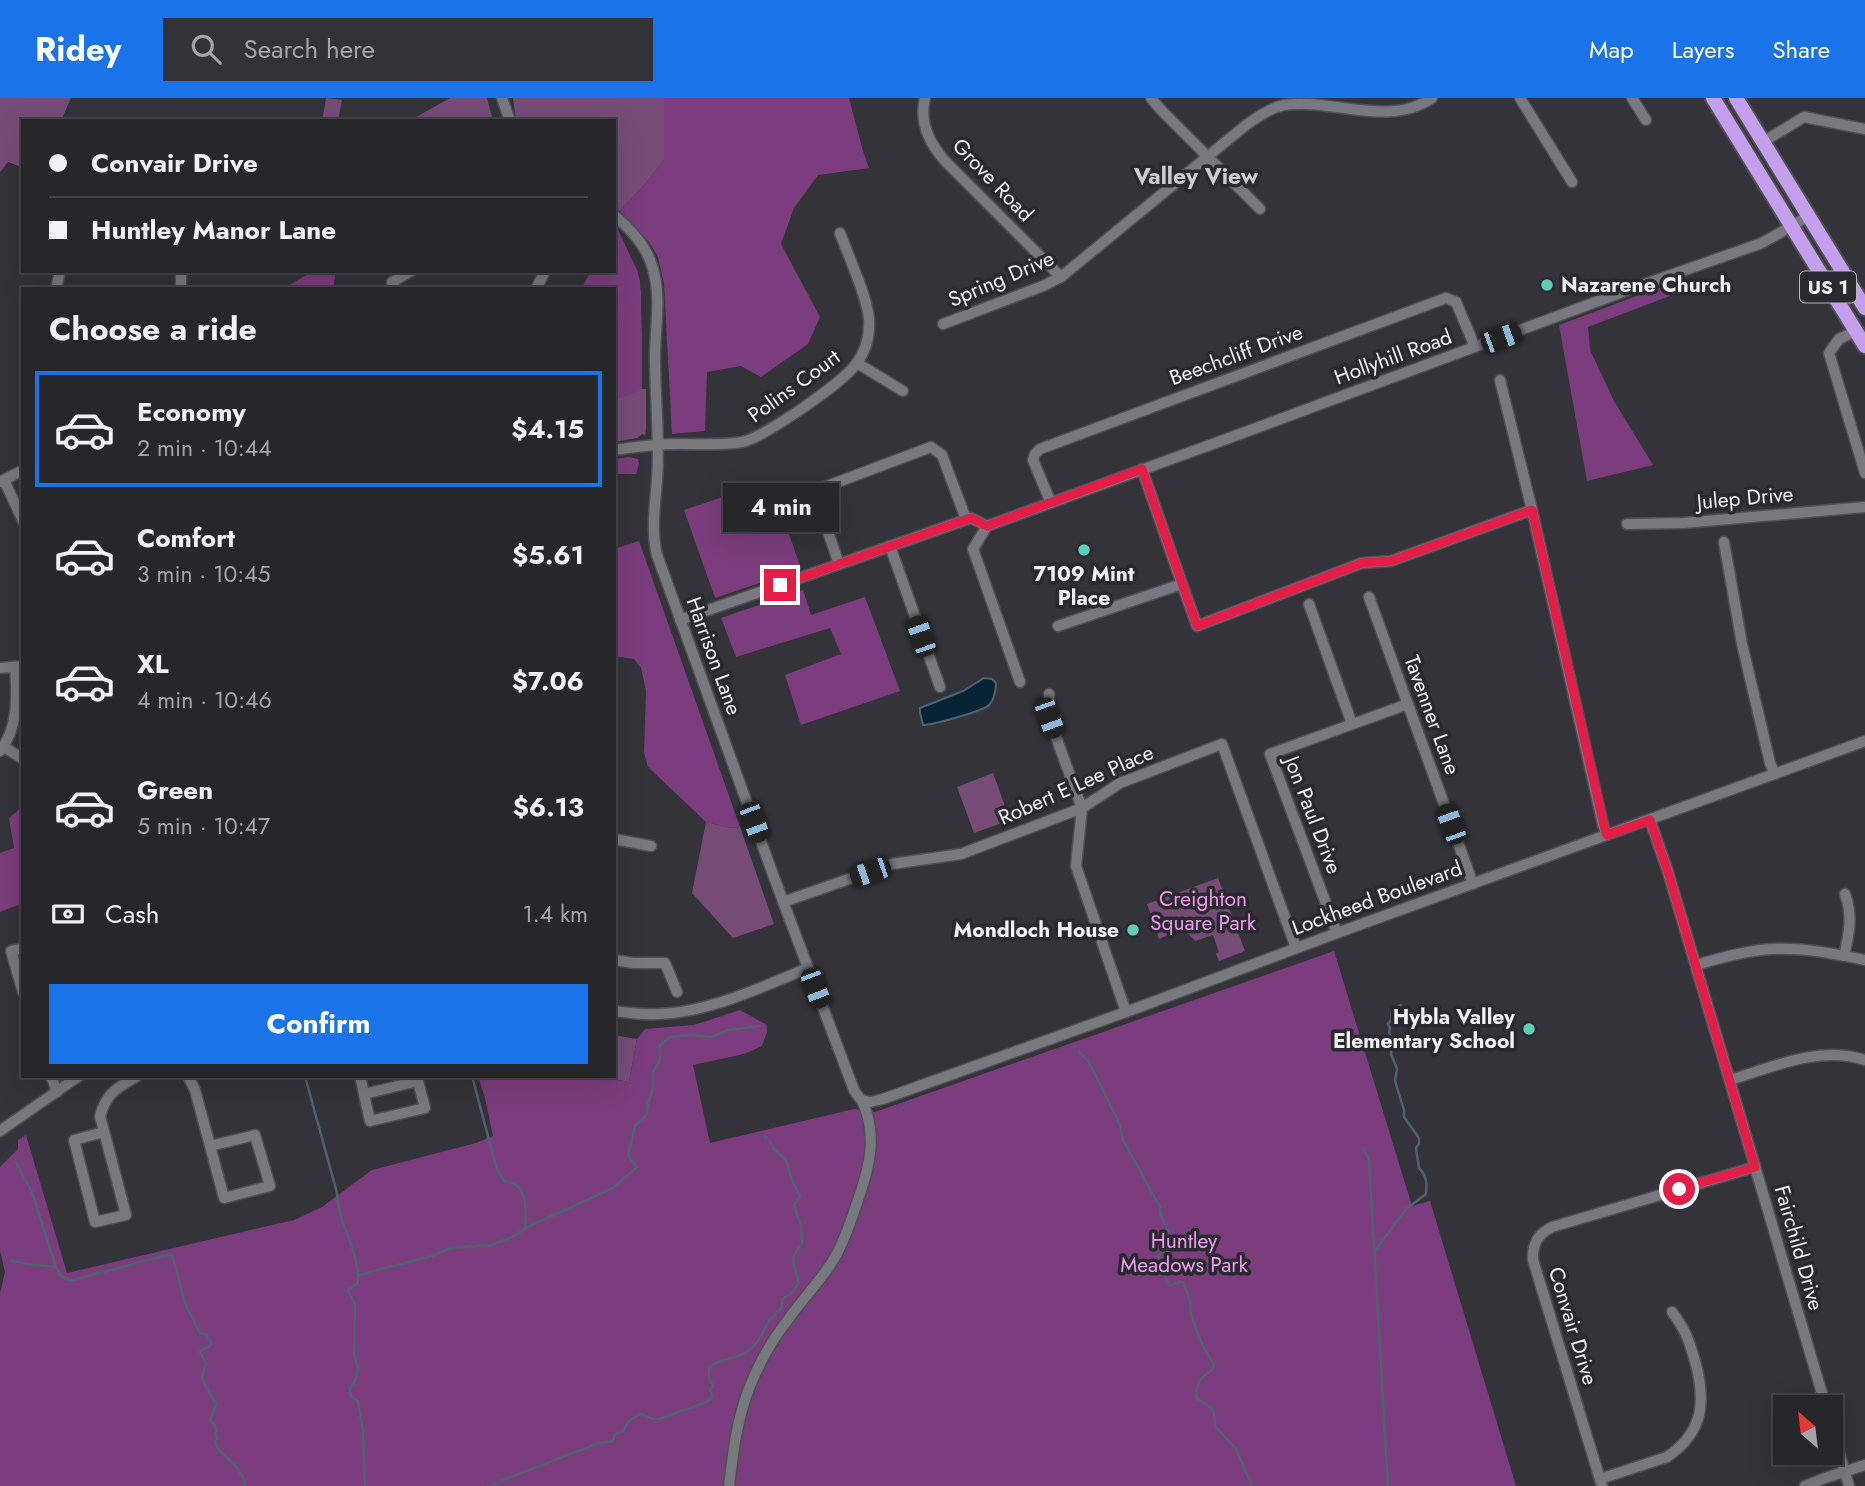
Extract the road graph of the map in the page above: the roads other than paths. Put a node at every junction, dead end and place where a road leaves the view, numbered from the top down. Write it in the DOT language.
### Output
graph roads {
  1 [pos="502,98"];
  2 [pos="925,98"];
  3 [pos="1151,98"];
  4 [pos="1432,98"];
  5 [pos="1520,98"];
  6 [pos="1632,98"];
  7 [pos="1713,98"];
  8 [pos="1736,98"];
  9 [pos="509,119"];
  10 [pos="1646,120"];
  11 [pos="1865,129"];
  12 [pos="1763,142"];
  13 [pos="1208,157"];
  14 [pos="1572,182"];
  15 [pos="1260,209"];
  16 [pos="1809,216"];
  17 [pos="616,217"];
  18 [pos="1791,227"];
  19 [pos="840,233"];
  20 [pos="408,273"];
  21 [pos="1061,277"];
  22 [pos="395,287"];
  23 [pos="1865,306"];
  24 [pos="943,324"];
  25 [pos="1856,331"];
  26 [pos="1865,346"];
  27 [pos="1475,347"];
  28 [pos="857,363"];
  29 [pos="1500,380"];
  30 [pos="903,391"];
  31 [pos="657,444"];
  32 [pos="616,450"];
  33 [pos="1142,469"];
  34 [pos="21,471"];
  35 [pos="1865,473"];
  36 [pos="2,481"];
  37 [pos="1051,503"];
  38 [pos="1865,507"];
  39 [pos="1532,510"];
  40 [pos="21,517"];
  41 [pos="966,519"];
  42 [pos="1627,524"];
  43 [pos="987,526"];
  44 [pos="1724,542"];
  45 [pos="890,546"];
  46 [pos="839,564"];
  47 [pos="1182,584"];
  48 [pos="1369,597"];
  49 [pos="1309,604"];
  50 [pos="680,620"];
  51 [pos="1058,626"];
  52 [pos="19,666"];
  53 [pos="0,667"];
  54 [pos="1020,682"];
  55 [pos="940,687"];
  56 [pos="1049,694"];
  57 [pos="1408,704"];
  58 [pos="1352,724"];
  59 [pos="1865,741"];
  60 [pos="2,749"];
  61 [pos="21,758"];
  62 [pos="1774,774"];
  63 [pos="1082,808"];
  64 [pos="1650,820"];
  65 [pos="1607,835"];
  66 [pos="616,839"];
  67 [pos="651,846"];
  68 [pos="1473,884"];
  69 [pos="1845,894"];
  70 [pos="783,902"];
  71 [pos="1337,933"];
  72 [pos="21,948"];
  73 [pos="1296,948"];
  74 [pos="1844,956"];
  75 [pos="616,960"];
  76 [pos="1865,960"];
  77 [pos="1696,965"];
  78 [pos="808,968"];
  79 [pos="21,985"];
  80 [pos="677,992"];
  81 [pos="616,1010"];
  82 [pos="1126,1012"];
  83 [pos="1865,1060"];
  84 [pos="52,1078"];
  85 [pos="76,1078"];
  86 [pos="133,1078"];
  87 [pos="189,1078"];
  88 [pos="360,1078"];
  89 [pos="1730,1080"];
  90 [pos="57,1092"];
  91 [pos="364,1094"];
  92 [pos="862,1100"];
  93 [pos="0,1131"];
  94 [pos="104,1132"];
  95 [pos="210,1146"];
  96 [pos="1755,1167"];
  97 [pos="1672,1312"];
  98 [pos="1822,1395"];
  99 [pos="1843,1464"];
  100 [pos="1865,1465"];
  101 [pos="1845,1471"];
  102 [pos="1601,1482"];
  103 [pos="729,1486"];
  104 [pos="1805,1486"];
  105 [pos="1849,1486"];
  1 -- 9 [label="street"];
  2 -- 21 [label="street, Grove Road"];
  3 -- 13 [label="street"];
  4 -- 13 [label="street, Spring Drive"];
  5 -- 14 [label="street"];
  6 -- 10 [label="street"];
  7 -- 18 [label="highway, US 1"];
  8 -- 12 [label="highway, US 1"];
  11 -- 12 [label="street"];
  12 -- 16 [label="highway, US 1"];
  13 -- 15 [label="street"];
  13 -- 21 [label="street, Spring Drive"];
  16 -- 18 [label="street, Hollyhill Road"];
  16 -- 23 [label="highway, US 1"];
  17 -- 31 [label="street, Harrison Lane"];
  18 -- 25 [label="highway, US 1"];
  18 -- 27 [label="street, Hollyhill Road"];
  19 -- 28 [label="street, Polins Court"];
  20 -- 22 [label="street"];
  21 -- 24 [label="street, Spring Drive"];
  25 -- 26 [label="highway, US 1"];
  25 -- 35 [label="street"];
  27 -- 33 [label="street, Hollyhill Road"];
  27 -- 37 [label="street, Beechcliff Drive"];
  28 -- 30 [label="street"];
  28 -- 31 [label="street, Polins Court"];
  29 -- 39 [label="street"];
  31 -- 32 [label="street, Polins Court"];
  31 -- 50 [label="street, Harrison Lane"];
  33 -- 37 [label="street, Hollyhill Road"];
  33 -- 47 [label="street"];
  34 -- 36 [label="street"];
  36 -- 40 [label="street"];
  37 -- 43 [label="street, Hollyhill Road"];
  38 -- 42 [label="street, Julep Drive"];
  39 -- 47 [label="street"];
  39 -- 65 [label="street"];
  41 -- 43 [label="street"];
  41 -- 45 [label="street"];
  41 -- 46 [label="street"];
  43 -- 54 [label="street"];
  44 -- 62 [label="street"];
  45 -- 46 [label="street"];
  45 -- 55 [label="street"];
  46 -- 50 [label="street"];
  47 -- 51 [label="street"];
  48 -- 57 [label="street, Tavenner Lane"];
  49 -- 58 [label="street"];
  50 -- 70 [label="street, Harrison Lane"];
  52 -- 53 [label="street"];
  52 -- 60 [label="street"];
  56 -- 63 [label="street"];
  57 -- 58 [label="street, Jon Paul Drive"];
  57 -- 68 [label="street, Tavenner Lane"];
  58 -- 71 [label="street, Jon Paul Drive"];
  59 -- 62 [label="street, Lockheed Boulevard"];
  60 -- 61 [label="street"];
  62 -- 64 [label="street, Lockheed Boulevard"];
  63 -- 70 [label="street, Robert E Lee Place"];
  63 -- 73 [label="street, Robert E Lee Place"];
  63 -- 82 [label="street"];
  64 -- 65 [label="street, Lockheed Boulevard"];
  64 -- 77 [label="street, Fairchild Drive"];
  65 -- 68 [label="street, Lockheed Boulevard"];
  66 -- 67 [label="street"];
  68 -- 71 [label="street, Lockheed Boulevard"];
  69 -- 74 [label="street"];
  70 -- 78 [label="street, Harrison Lane"];
  71 -- 73 [label="street, Lockheed Boulevard"];
  72 -- 79 [label="street"];
  73 -- 82 [label="street, Lockheed Boulevard"];
  74 -- 76 [label="street"];
  74 -- 77 [label="street"];
  75 -- 80 [label="street"];
  77 -- 89 [label="street, Fairchild Drive"];
  78 -- 81 [label="street"];
  78 -- 92 [label="street, Harrison Lane"];
  82 -- 92 [label="street, Lockheed Boulevard"];
  83 -- 89 [label="street"];
  84 -- 90 [label="street"];
  85 -- 90 [label="street"];
  86 -- 94 [label="street"];
  87 -- 95 [label="street"];
  88 -- 91 [label="street"];
  89 -- 96 [label="street, Fairchild Drive"];
  90 -- 93 [label="street"];
  91 -- 91 [label="street"];
  92 -- 103 [label="street, Harrison Lane"];
  94 -- 94 [label="street"];
  95 -- 95 [label="street"];
  96 -- 98 [label="street, Fairchild Drive"];
  96 -- 102 [label="street, Convair Drive"];
  97 -- 102 [label="street"];
  99 -- 101 [label="street"];
  100 -- 101 [label="street"];
  101 -- 104 [label="street"];
  101 -- 105 [label="street"];
}
